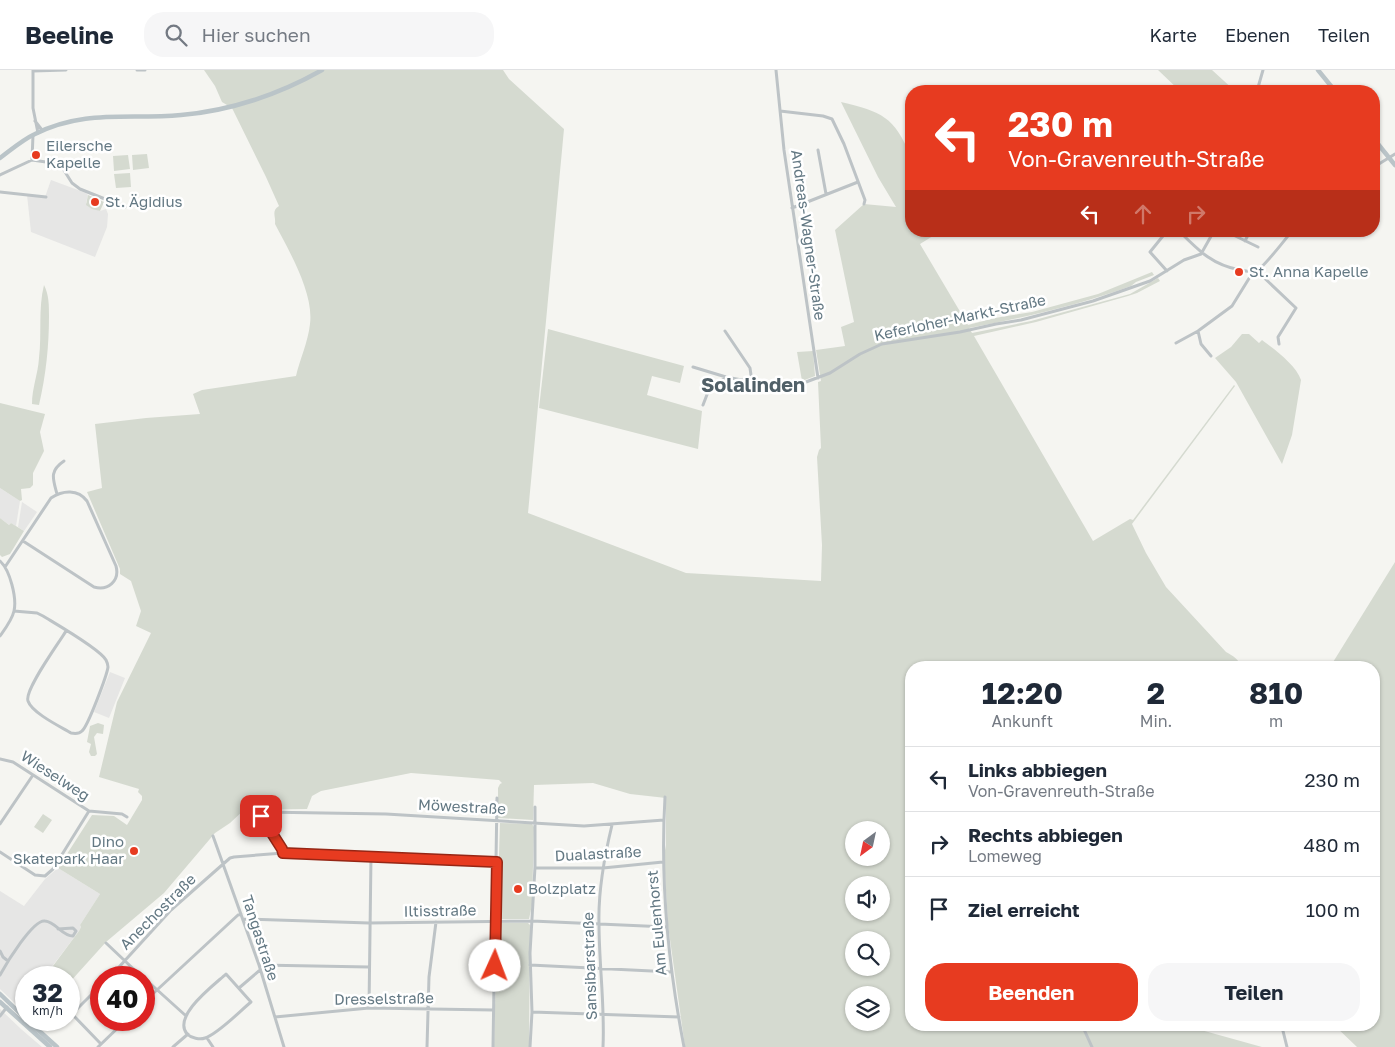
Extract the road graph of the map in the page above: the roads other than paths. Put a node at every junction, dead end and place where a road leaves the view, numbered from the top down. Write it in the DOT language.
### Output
graph roads {
  1 [pos="33,70"];
  2 [pos="66,70"];
  3 [pos="137,70"];
  4 [pos="145,70"];
  5 [pos="322,70"];
  6 [pos="776,70"];
  7 [pos="1263,70"];
  8 [pos="1318,70"];
  9 [pos="1259,85"];
  10 [pos="1330,85"];
  11 [pos="780,111"];
  12 [pos="38,133"];
  13 [pos="1380,147"];
  14 [pos="818,150"];
  15 [pos="1395,154"];
  16 [pos="0,158"];
  17 [pos="1389,158"];
  18 [pos="32,160"];
  19 [pos="1380,163"];
  20 [pos="1395,165"];
  21 [pos="0,175"];
  22 [pos="858,182"];
  23 [pos="0,192"];
  24 [pos="826,194"];
  25 [pos="46,197"];
  26 [pos="864,204"];
  27 [pos="125,207"];
  28 [pos="792,208"];
  29 [pos="1161,237"];
  30 [pos="1185,237"];
  31 [pos="1211,237"];
  32 [pos="1237,237"];
  33 [pos="1247,237"];
  34 [pos="1286,237"];
  35 [pos="1245,241"];
  36 [pos="1258,247"];
  37 [pos="1201,254"];
  38 [pos="1167,271"];
  39 [pos="1255,271"];
  40 [pos="725,331"];
  41 [pos="1198,331"];
  42 [pos="1176,343"];
  43 [pos="1279,344"];
  44 [pos="1212,356"];
  45 [pos="694,367"];
  46 [pos="726,377"];
  47 [pos="818,378"];
  48 [pos="752,382"];
  49 [pos="703,405"];
  50 [pos="64,461"];
  51 [pos="57,494"];
  52 [pos="23,541"];
  53 [pos="0,561"];
  54 [pos="5,567"];
  55 [pos="14,611"];
  56 [pos="66,631"];
  57 [pos="0,636"];
  58 [pos="0,758"];
  59 [pos="33,775"];
  60 [pos="665,797"];
  61 [pos="497,798"];
  62 [pos="535,807"];
  63 [pos="88,812"];
  64 [pos="126,817"];
  65 [pos="497,820"];
  66 [pos="664,820"];
  67 [pos="535,823"];
  68 [pos="0,824"];
  69 [pos="612,825"];
  70 [pos="213,836"];
  71 [pos="0,852"];
  72 [pos="283,853"];
  73 [pos="371,856"];
  74 [pos="497,862"];
  75 [pos="663,862"];
  76 [pos="224,864"];
  77 [pos="535,868"];
  78 [pos="603,868"];
  79 [pos="241,914"];
  80 [pos="243,919"];
  81 [pos="495,921"];
  82 [pos="532,921"];
  83 [pos="369,922"];
  84 [pos="436,922"];
  85 [pos="598,923"];
  86 [pos="666,927"];
  87 [pos="58,929"];
  88 [pos="106,943"];
  89 [pos="0,951"];
  90 [pos="8,961"];
  91 [pos="124,962"];
  92 [pos="259,965"];
  93 [pos="530,965"];
  94 [pos="120,966"];
  95 [pos="129,966"];
  96 [pos="369,967"];
  97 [pos="600,967"];
  98 [pos="260,970"];
  99 [pos="672,972"];
  100 [pos="0,975"];
  101 [pos="239,988"];
  102 [pos="157,989"];
  103 [pos="0,994"];
  104 [pos="90,997"];
  105 [pos="0,1002"];
  106 [pos="8,1006"];
  107 [pos="369,1008"];
  108 [pos="428,1010"];
  109 [pos="493,1010"];
  110 [pos="15,1012"];
  111 [pos="15,1012"];
  112 [pos="532,1012"];
  113 [pos="603,1013"];
  114 [pos="185,1015"];
  115 [pos="0,1016"];
  116 [pos="275,1017"];
  117 [pos="678,1017"];
  118 [pos="35,1031"];
  119 [pos="38,1031"];
  120 [pos="115,1031"];
  121 [pos="1085,1031"];
  122 [pos="1283,1031"];
  123 [pos="188,1034"];
  124 [pos="207,1038"];
  125 [pos="100,1046"];
  126 [pos="50,1047"];
  127 [pos="57,1047"];
  128 [pos="173,1047"];
  129 [pos="213,1047"];
  130 [pos="284,1047"];
  131 [pos="427,1047"];
  132 [pos="493,1047"];
  133 [pos="530,1047"];
  134 [pos="603,1047"];
  135 [pos="684,1047"];
  136 [pos="1092,1047"];
  137 [pos="1287,1047"];
  1 -- 2 [label="street"];
  1 -- 12 [label="street"];
  3 -- 4 [label="street"];
  5 -- 12 [label="main road"];
  6 -- 11 [label="street, Andreas-Wagner-Straße"];
  7 -- 9 [label="street"];
  8 -- 10 [label="main road"];
  11 -- 22 [label="street"];
  11 -- 28 [label="street, Andreas-Wagner-Straße"];
  12 -- 16 [label="main road"];
  12 -- 18 [label="street"];
  13 -- 17 [label="main road"];
  14 -- 24 [label="street"];
  15 -- 17 [label="street"];
  17 -- 19 [label="street"];
  17 -- 20 [label="main road"];
  18 -- 21 [label="street"];
  18 -- 27 [label="street"];
  22 -- 24 [label="street"];
  22 -- 26 [label="street"];
  23 -- 25 [label="street"];
  24 -- 28 [label="street"];
  28 -- 47 [label="street, Andreas-Wagner-Straße"];
  29 -- 38 [label="street"];
  30 -- 37 [label="street"];
  31 -- 37 [label="street"];
  32 -- 35 [label="street"];
  33 -- 35 [label="street"];
  34 -- 39 [label="street"];
  35 -- 36 [label="street"];
  37 -- 38 [label="street, Keferloher-Markt-Straße"];
  37 -- 39 [label="street"];
  38 -- 47 [label="street, Keferloher-Markt-Straße"];
  39 -- 41 [label="street"];
  39 -- 43 [label="street"];
  40 -- 48 [label="street"];
  41 -- 42 [label="street"];
  41 -- 44 [label="street"];
  45 -- 46 [label="street, Keferloher-Markt-Straße"];
  46 -- 48 [label="street, Keferloher-Markt-Straße"];
  46 -- 49 [label="street"];
  47 -- 48 [label="street, Keferloher-Markt-Straße"];
  50 -- 51 [label="street"];
  51 -- 52 [label="street"];
  51 -- 52 [label="street"];
  52 -- 54 [label="street"];
  53 -- 54 [label="street"];
  54 -- 55 [label="street"];
  55 -- 56 [label="street"];
  55 -- 57 [label="street"];
  56 -- 56 [label="street"];
  58 -- 59 [label="street, Wieselweg"];
  59 -- 63 [label="street, Wieselweg"];
  59 -- 68 [label="street"];
  60 -- 66 [label="street, Am Eulenhorst"];
  61 -- 65 [label="street"];
  62 -- 67 [label="street"];
  63 -- 64 [label="street, Wieselweg"];
  63 -- 71 [label="street"];
  65 -- 67 [label="street, Möwestraße"];
  65 -- 72 [label="street, Möwestraße"];
  65 -- 74 [label="street"];
  66 -- 69 [label="street, Möwestraße"];
  66 -- 75 [label="street, Am Eulenhorst"];
  67 -- 69 [label="street, Möwestraße"];
  67 -- 77 [label="street"];
  69 -- 78 [label="street, Sansibarstraße"];
  70 -- 76 [label="street, Tangastraße"];
  72 -- 73 [label="street, Anechostraße"];
  72 -- 76 [label="street, Anechostraße"];
  73 -- 74 [label="street, Anechostraße"];
  73 -- 83 [label="street"];
  74 -- 81 [label="street"];
  75 -- 78 [label="street, Dualastraße"];
  75 -- 86 [label="street, Am Eulenhorst"];
  76 -- 79 [label="street, Tangastraße"];
  76 -- 91 [label="street, Anechostraße"];
  77 -- 78 [label="street, Dualastraße"];
  77 -- 82 [label="street"];
  78 -- 85 [label="street, Sansibarstraße"];
  79 -- 80 [label="street, Tangastraße"];
  79 -- 102 [label="street"];
  80 -- 83 [label="street, Iltisstraße"];
  80 -- 92 [label="street, Tangastraße"];
  81 -- 82 [label="street, Iltisstraße"];
  81 -- 84 [label="street, Iltisstraße"];
  81 -- 109 [label="street"];
  82 -- 85 [label="street, Iltisstraße"];
  82 -- 93 [label="street"];
  83 -- 84 [label="street, Iltisstraße"];
  83 -- 96 [label="street"];
  84 -- 108 [label="street"];
  85 -- 86 [label="street, Iltisstraße"];
  85 -- 97 [label="street, Sansibarstraße"];
  86 -- 99 [label="street, Am Eulenhorst"];
  87 -- 87 [label="street"];
  87 -- 90 [label="street"];
  88 -- 91 [label="street"];
  89 -- 90 [label="street"];
  90 -- 100 [label="street"];
  91 -- 94 [label="street, Anechostraße"];
  91 -- 95 [label="street"];
  92 -- 96 [label="street"];
  92 -- 98 [label="street, Tangastraße"];
  93 -- 97 [label="street"];
  93 -- 112 [label="street"];
  96 -- 107 [label="street"];
  97 -- 99 [label="street"];
  97 -- 113 [label="street, Sansibarstraße"];
  98 -- 101 [label="street"];
  98 -- 116 [label="street, Tangastraße"];
  99 -- 117 [label="street, Am Eulenhorst"];
  101 -- 114 [label="street"];
  101 -- 124 [label="street"];
  102 -- 114 [label="street"];
  103 -- 106 [label="main road"];
  104 -- 125 [label="street"];
  105 -- 106 [label="main road"];
  106 -- 110 [label="main road"];
  106 -- 111 [label="main road"];
  106 -- 115 [label="street"];
  107 -- 108 [label="street, Dresselstraße"];
  107 -- 116 [label="street, Dresselstraße"];
  108 -- 109 [label="street, Dresselstraße"];
  108 -- 131 [label="street"];
  109 -- 132 [label="street"];
  112 -- 113 [label="street"];
  112 -- 133 [label="street"];
  113 -- 117 [label="street"];
  113 -- 134 [label="street, Sansibarstraße"];
  114 -- 123 [label="street"];
  116 -- 130 [label="street, Tangastraße"];
  117 -- 135 [label="street, Am Eulenhorst"];
  118 -- 126 [label="main road"];
  119 -- 127 [label="main road"];
  120 -- 125 [label="street"];
  121 -- 136 [label="street"];
  122 -- 137 [label="street"];
  123 -- 124 [label="street"];
  123 -- 128 [label="street"];
  124 -- 129 [label="street"];
}
